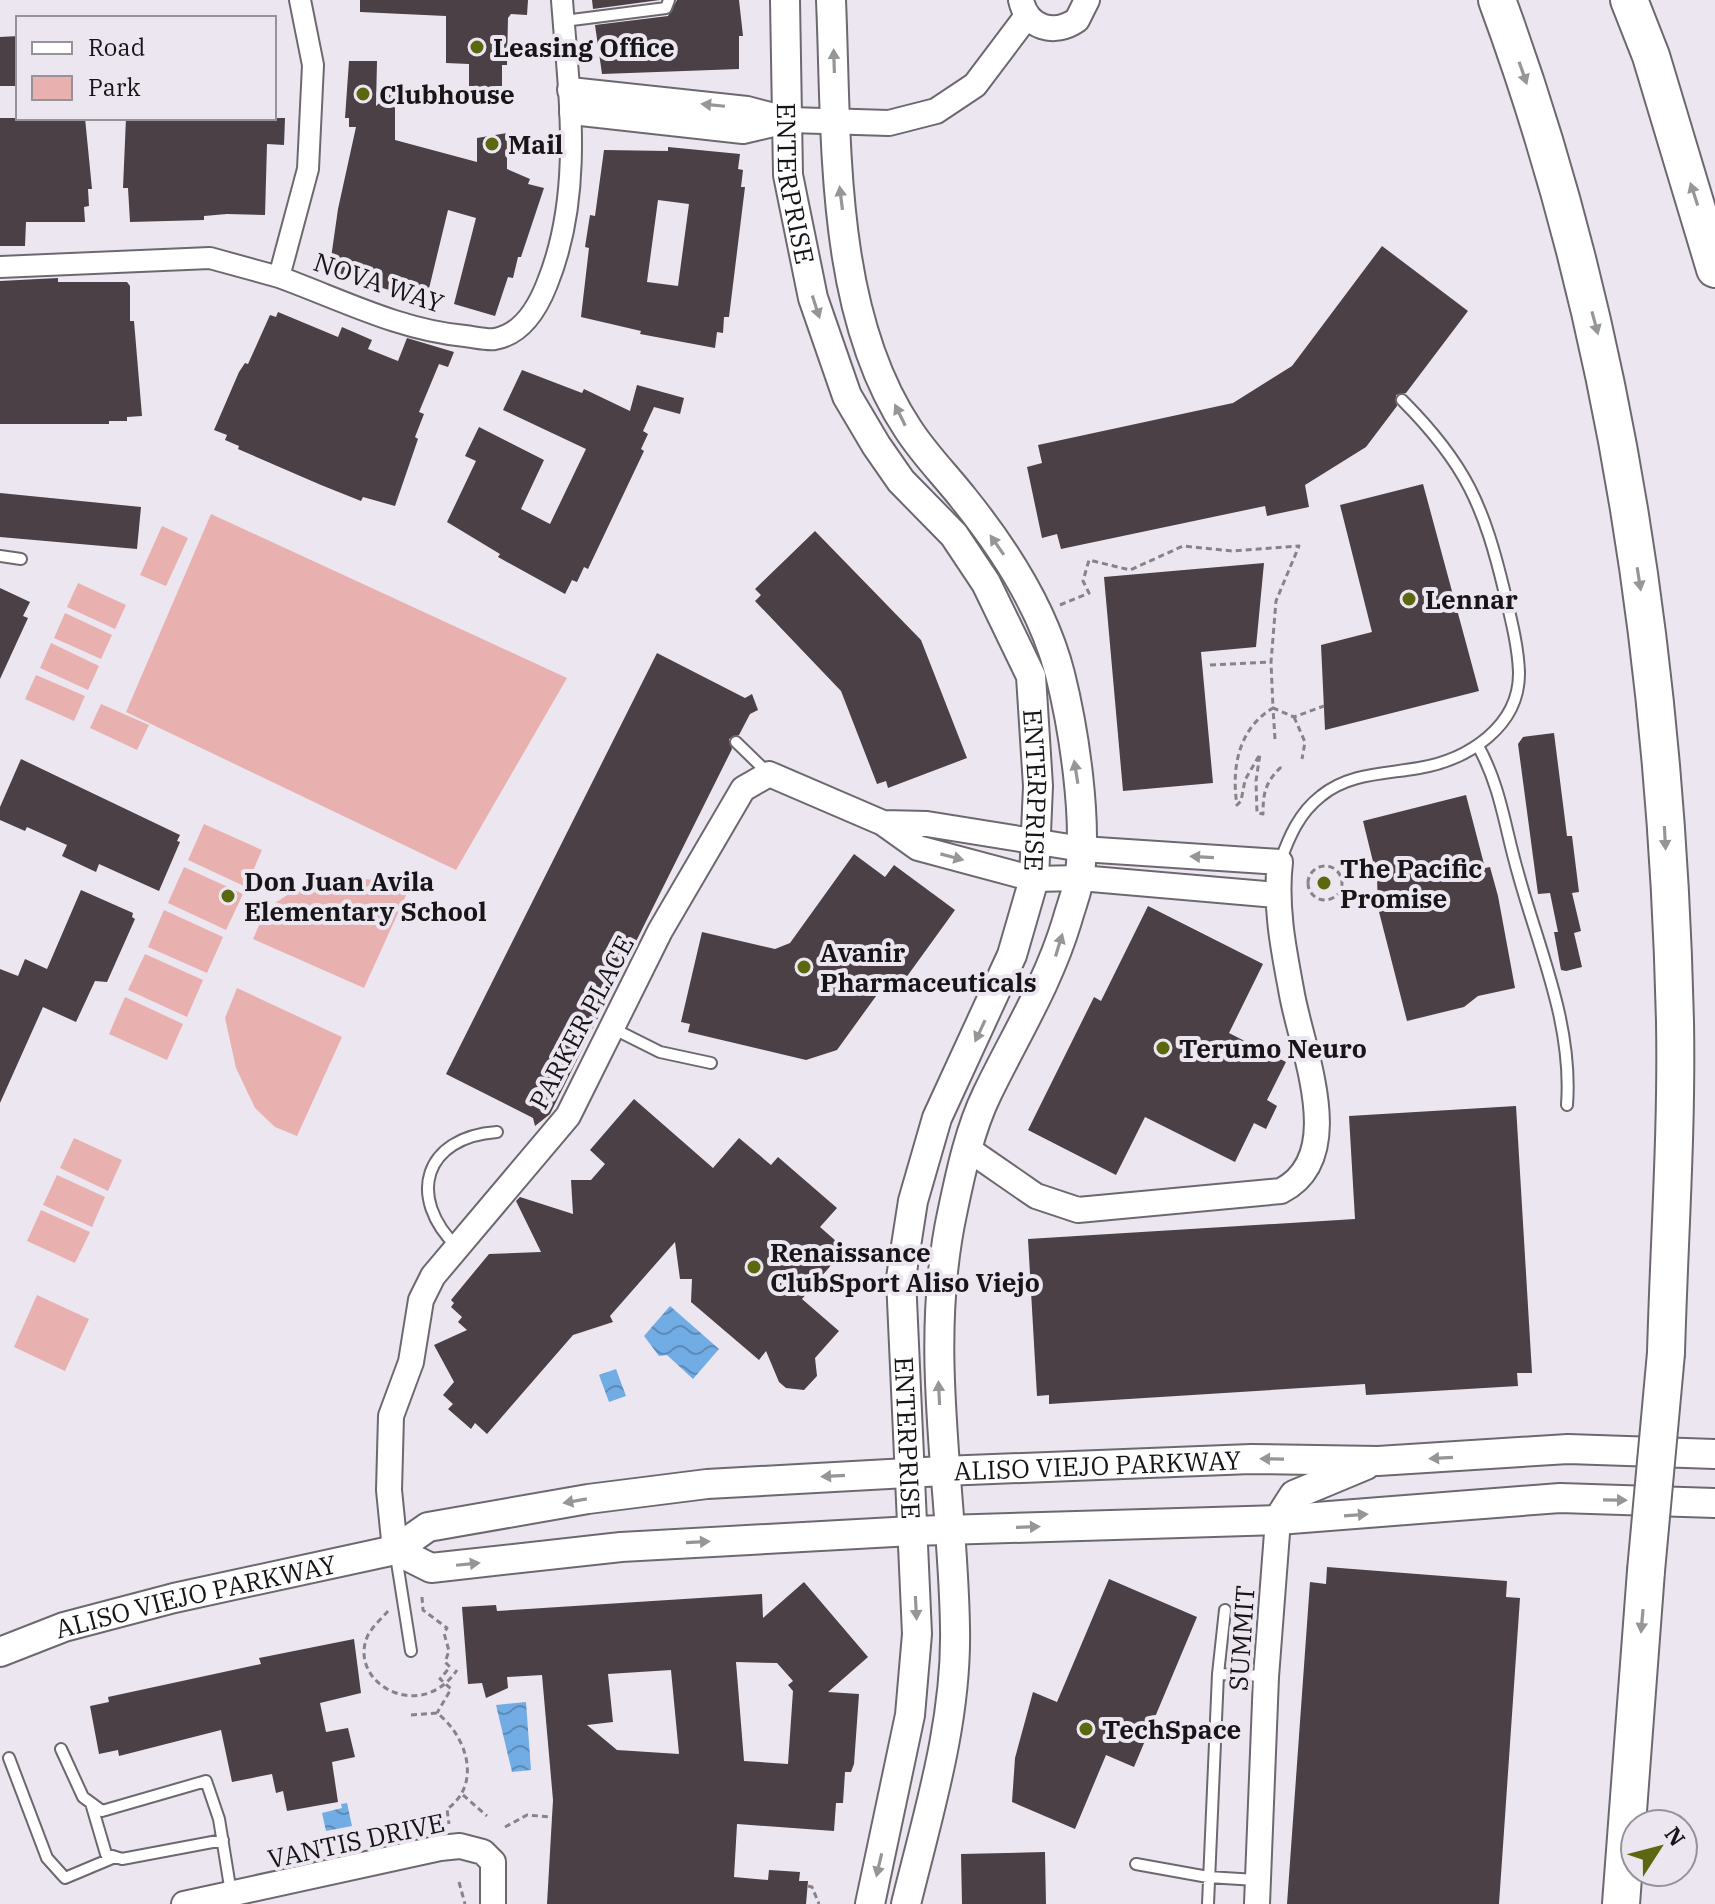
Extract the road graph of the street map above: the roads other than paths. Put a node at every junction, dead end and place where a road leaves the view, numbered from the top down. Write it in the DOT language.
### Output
graph roads {
  1 [pos="300,0"];
  2 [pos="669,0"];
  3 [pos="785,0"];
  4 [pos="831,0"];
  5 [pos="1087,0"];
  6 [pos="1497,0"];
  7 [pos="1629,0"];
  8 [pos="1024,8"];
  9 [pos="563,10"];
  10 [pos="571,101"];
  11 [pos="790,120"];
  12 [pos="836,122"];
  13 [pos="0,267"];
  14 [pos="1715,269"];
  15 [pos="279,277"];
  16 [pos="1402,400"];
  17 [pos="0,556"];
  18 [pos="21,559"];
  19 [pos="736,742"];
  20 [pos="1478,746"];
  21 [pos="769,774"];
  22 [pos="883,823"];
  23 [pos="1036,843"];
  24 [pos="1082,849"];
  25 [pos="1280,862"];
  26 [pos="1080,878"];
  27 [pos="1034,879"];
  28 [pos="1276,895"];
  29 [pos="612,1028"];
  30 [pos="711,1063"];
  31 [pos="1567,1105"];
  32 [pos="497,1132"];
  33 [pos="968,1149"];
  34 [pos="457,1247"];
  35 [pos="1715,1454"];
  36 [pos="1378,1461"];
  37 [pos="943,1471"];
  38 [pos="911,1472"];
  39 [pos="1715,1503"];
  40 [pos="1278,1520"];
  41 [pos="950,1529"];
  42 [pos="912,1531"];
  43 [pos="395,1550"];
  44 [pos="1225,1610"];
  45 [pos="411,1651"];
  46 [pos="0,1652"];
  47 [pos="1637,1671"];
  48 [pos="1218,1674"];
  49 [pos="1266,1677"];
  50 [pos="61,1749"];
  51 [pos="9,1758"];
  52 [pos="91,1803"];
  53 [pos="223,1840"];
  54 [pos="115,1857"];
  55 [pos="1136,1864"];
  56 [pos="1208,1877"];
  57 [pos="1256,1892"];
  58 [pos="231,1900"];
  59 [pos="184,1904"];
  60 [pos="493,1904"];
  61 [pos="870,1904"];
  62 [pos="906,1904"];
  63 [pos="1208,1904"];
  64 [pos="1597,1904"];
  65 [pos="1621,1904"];
  1 -- 15 [label="street, NOVA WAY"];
  2 -- 9 [label="lane"];
  3 -- 11 [label="main road, ENTERPRISE"];
  12 -- 4 [label="main road, ENTERPRISE, one-way"];
  5 -- 8 [label="street"];
  6 -- 47 [label="highway, one-way, bridge"];
  14 -- 7 [label="highway, one-way"];
  8 -- 12 [label="street"];
  9 -- 10 [label="street, NOVA WAY"];
  10 -- 11 [label="street"];
  10 -- 15 [label="street, NOVA WAY"];
  11 -- 12 [label="street"];
  11 -- 23 [label="main road, ENTERPRISE, one-way"];
  24 -- 12 [label="main road, ENTERPRISE, one-way"];
  13 -- 15 [label="street, NOVA WAY"];
  16 -- 20 [label="lane"];
  17 -- 18 [label="lane"];
  19 -- 21 [label="lane"];
  20 -- 25 [label="lane"];
  20 -- 31 [label="lane"];
  21 -- 22 [label="street"];
  21 -- 29 [label="street, PARKER PLACE"];
  22 -- 23 [label="street"];
  22 -- 27 [label="street, one-way"];
  23 -- 24 [label="street"];
  23 -- 27 [label="main road, ENTERPRISE"];
  25 -- 24 [label="street, one-way"];
  24 -- 26 [label="main road, ENTERPRISE"];
  25 -- 28 [label="street"];
  26 -- 27 [label="street"];
  26 -- 28 [label="street"];
  33 -- 26 [label="main road, ENTERPRISE, one-way"];
  27 -- 38 [label="main road, ENTERPRISE, one-way"];
  28 -- 33 [label="street"];
  29 -- 30 [label="lane"];
  29 -- 34 [label="street, PARKER PLACE"];
  32 -- 34 [label="lane"];
  37 -- 33 [label="main road, ENTERPRISE, one-way"];
  34 -- 43 [label="street, PARKER PLACE"];
  35 -- 36 [label="main road, ALISO VIEJO PARKWAY, one-way"];
  36 -- 37 [label="main road, ALISO VIEJO PARKWAY, one-way"];
  36 -- 40 [label="main road"];
  37 -- 38 [label="main road, ALISO VIEJO PARKWAY"];
  37 -- 41 [label="main road, ENTERPRISE"];
  38 -- 42 [label="main road, ENTERPRISE"];
  38 -- 43 [label="main road, ALISO VIEJO PARKWAY, one-way"];
  40 -- 39 [label="main road, one-way"];
  41 -- 40 [label="main road, one-way"];
  40 -- 49 [label="street, SUMMIT"];
  41 -- 42 [label="main road"];
  41 -- 62 [label="main road, ENTERPRISE"];
  43 -- 42 [label="main road, one-way"];
  42 -- 61 [label="main road, ENTERPRISE, one-way"];
  43 -- 45 [label="lane"];
  43 -- 46 [label="main road, ALISO VIEJO PARKWAY"];
  44 -- 48 [label="lane"];
  47 -- 64 [label="highway"];
  47 -- 65 [label="highway"];
  48 -- 49 [label="lane"];
  48 -- 56 [label="lane"];
  49 -- 57 [label="street, SUMMIT"];
  50 -- 52 [label="lane"];
  51 -- 54 [label="lane"];
  52 -- 53 [label="lane"];
  52 -- 54 [label="lane"];
  53 -- 54 [label="lane"];
  53 -- 58 [label="lane"];
  55 -- 56 [label="lane"];
  56 -- 57 [label="lane"];
  56 -- 63 [label="lane"];
  58 -- 59 [label="street, VANTIS DRIVE"];
  58 -- 60 [label="street, VANTIS DRIVE"];
}
